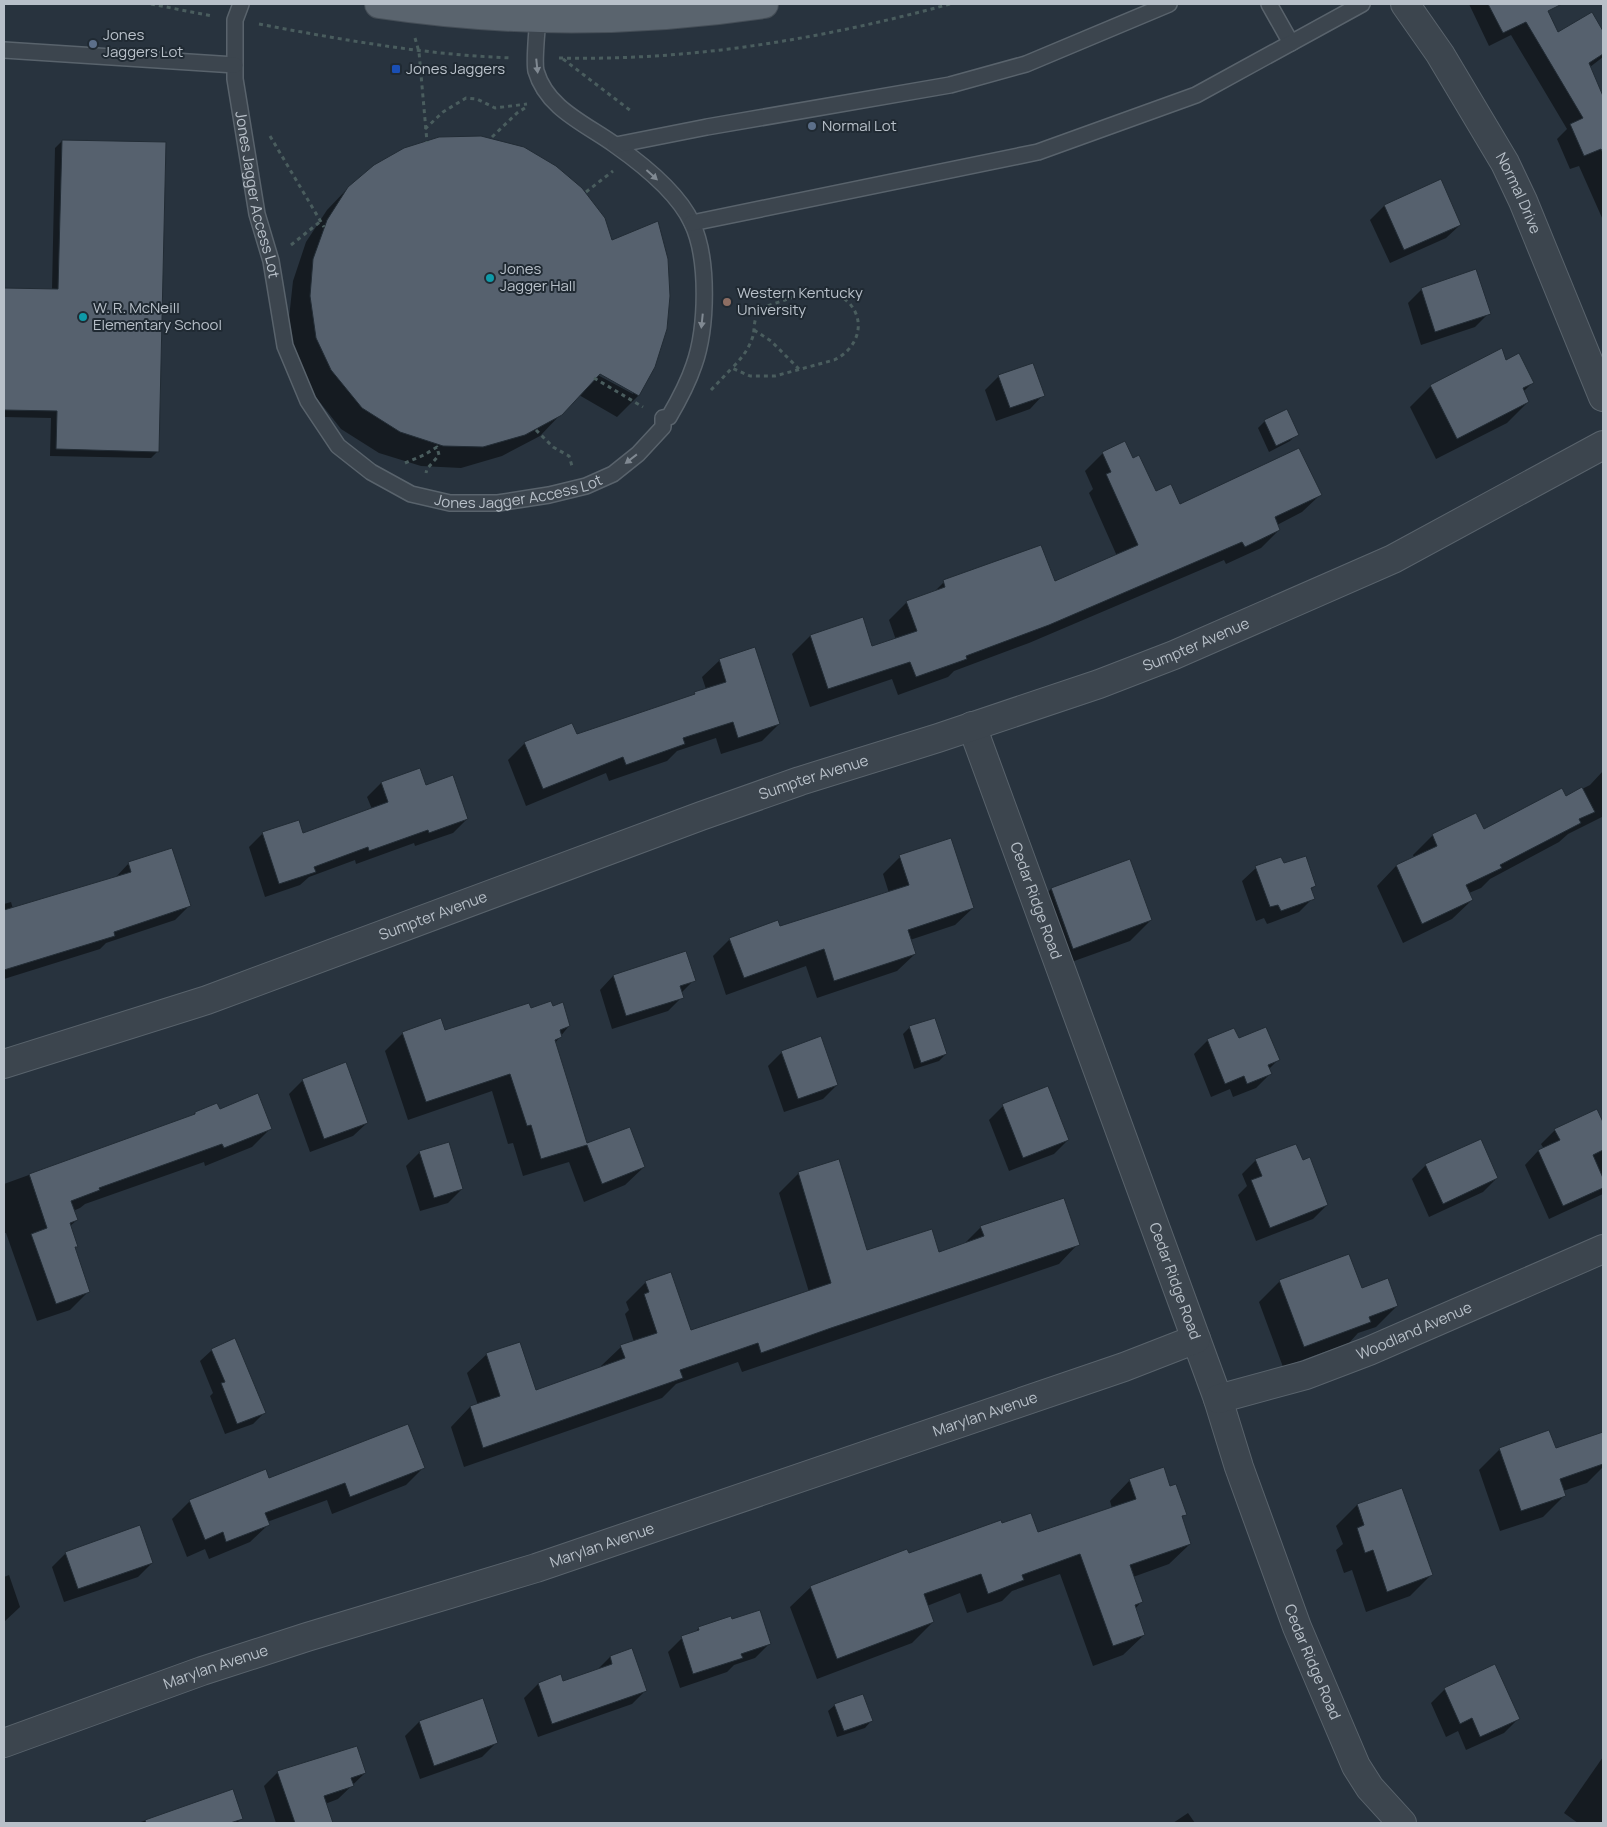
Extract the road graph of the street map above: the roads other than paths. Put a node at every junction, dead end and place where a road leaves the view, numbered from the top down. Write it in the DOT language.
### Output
graph roads {
  1 [pos="241,4"];
  2 [pos="379,4"];
  3 [pos="764,4"];
  4 [pos="1169,4"];
  5 [pos="1269,4"];
  6 [pos="1362,4"];
  7 [pos="1405,4"];
  8 [pos="538,18"];
  9 [pos="1291,43"];
  10 [pos="4,50"];
  11 [pos="235,65"];
  12 [pos="616,145"];
  13 [pos="692,223"];
  14 [pos="1603,397"];
  15 [pos="1603,445"];
  16 [pos="972,726"];
  17 [pos="4,1064"];
  18 [pos="1603,1249"];
  19 [pos="1196,1339"];
  20 [pos="1218,1399"];
  21 [pos="4,1743"];
  22 [pos="1402,1823"];
  1 -- 11 [label="lane, Jones Jagger Access Lot"];
  2 -- 8 [label="main road"];
  3 -- 8 [label="main road"];
  4 -- 12 [label="lane"];
  5 -- 9 [label="lane"];
  6 -- 9 [label="lane"];
  7 -- 14 [label="street, Normal Drive"];
  8 -- 12 [label="lane, Jones Jagger Access Lot, one-way"];
  9 -- 13 [label="lane"];
  10 -- 11 [label="lane"];
  13 -- 11 [label="lane, Jones Jagger Access Lot, one-way"];
  12 -- 13 [label="lane, Jones Jagger Access Lot, one-way"];
  15 -- 16 [label="street, Sumpter Avenue"];
  16 -- 17 [label="street, Sumpter Avenue"];
  16 -- 19 [label="street, Cedar Ridge Road"];
  18 -- 20 [label="street, Woodland Avenue"];
  19 -- 20 [label="street, Cedar Ridge Road"];
  19 -- 21 [label="street, Marylan Avenue"];
  20 -- 22 [label="street, Cedar Ridge Road"];
}
